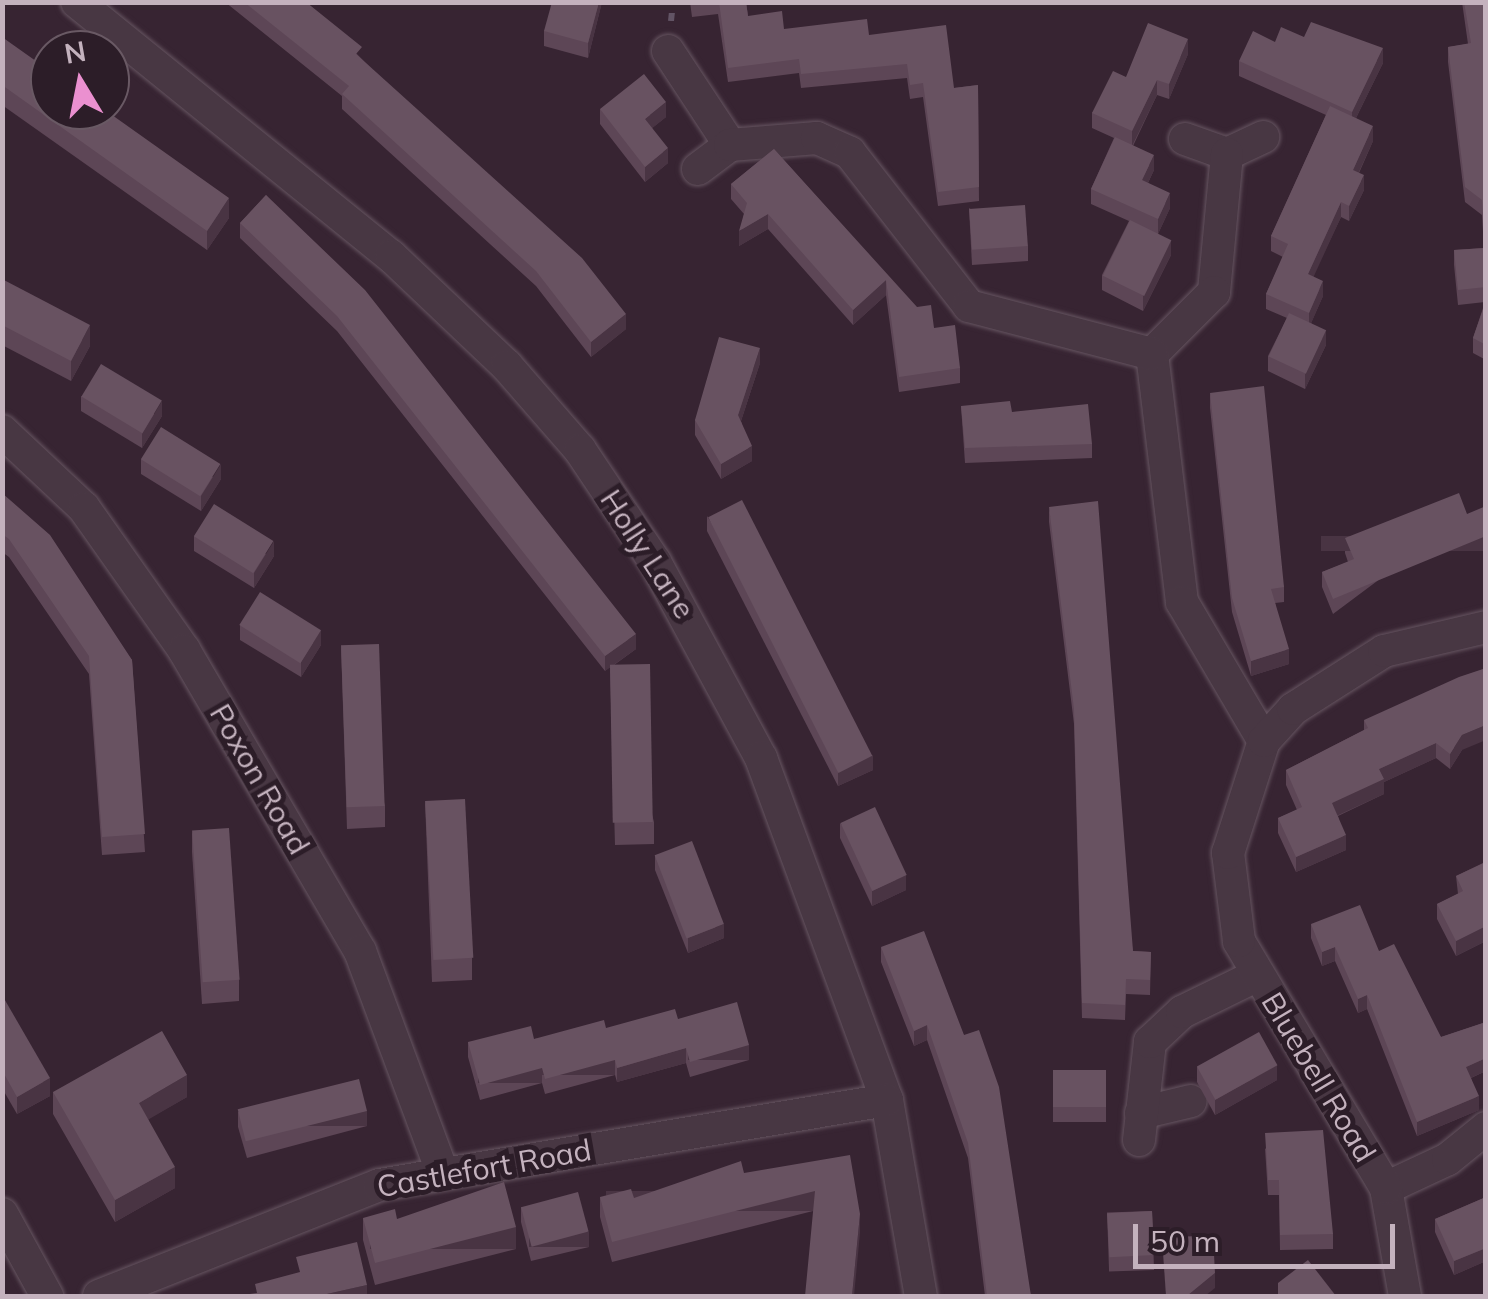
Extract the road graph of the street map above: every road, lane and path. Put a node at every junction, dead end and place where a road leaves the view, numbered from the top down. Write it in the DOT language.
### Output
graph roads {
  1 [pos="77,2"];
  2 [pos="668,51"];
  3 [pos="1263,137"];
  4 [pos="1185,140"];
  5 [pos="730,144"];
  6 [pos="1226,154"];
  7 [pos="698,169"];
  8 [pos="1152,354"];
  9 [pos="2,432"];
  10 [pos="1486,627"];
  11 [pos="1264,741"];
  12 [pos="1258,975"];
  13 [pos="886,1100"];
  14 [pos="1191,1101"];
  15 [pos="1486,1128"];
  16 [pos="442,1172"];
  17 [pos="1386,1188"];
  18 [pos="2,1214"];
  19 [pos="47,1296"];
  20 [pos="98,1296"];
  21 [pos="920,1296"];
  22 [pos="1405,1296"];
  1 -- 13 [label="street, Holly Lane"];
  2 -- 5 [label="street"];
  3 -- 6 [label="street"];
  4 -- 6 [label="street"];
  5 -- 7 [label="street"];
  5 -- 8 [label="street"];
  6 -- 8 [label="street"];
  8 -- 11 [label="street"];
  9 -- 16 [label="street, Poxon Road"];
  10 -- 11 [label="street, Bluebell Road"];
  11 -- 12 [label="street, Bluebell Road"];
  12 -- 14 [label="street, Bluebell Road"];
  12 -- 17 [label="street, Bluebell Road"];
  13 -- 16 [label="street, Castlefort Road"];
  13 -- 21 [label="street, Holly Lane"];
  15 -- 17 [label="street"];
  16 -- 20 [label="street, Castlefort Road"];
  17 -- 22 [label="street, Bluebell Road"];
  18 -- 19 [label="street"];
}
